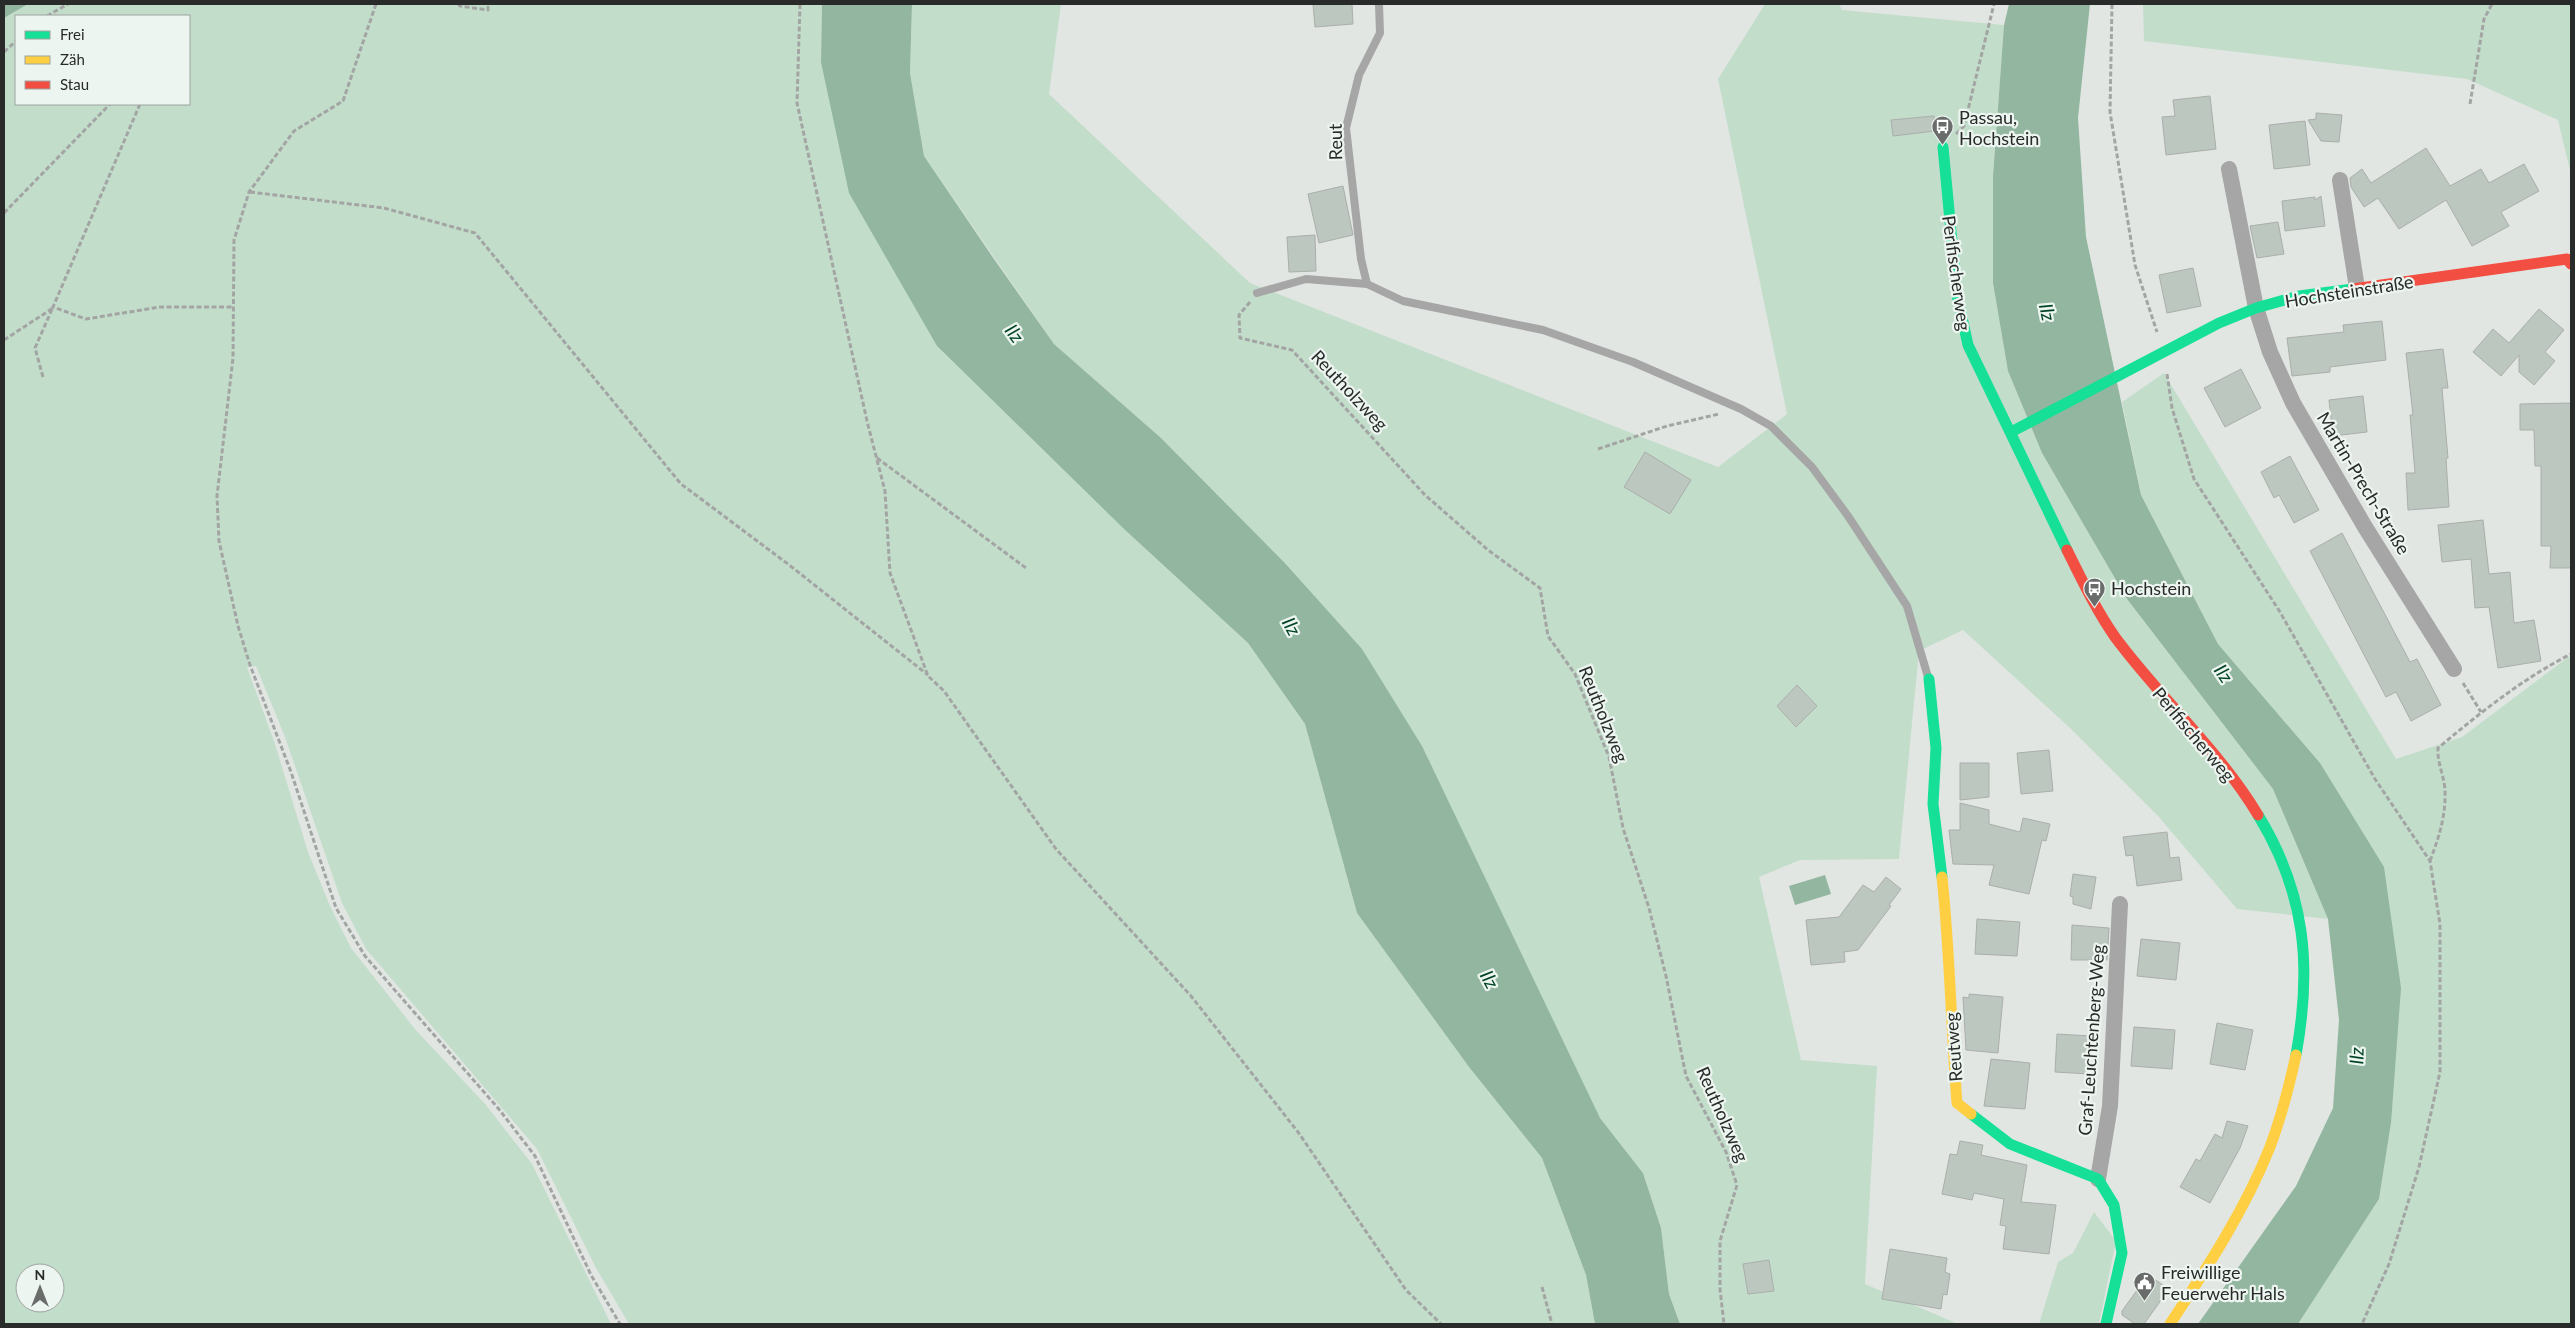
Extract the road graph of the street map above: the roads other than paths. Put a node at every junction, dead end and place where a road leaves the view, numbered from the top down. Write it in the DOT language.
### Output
graph roads {
  1 [pos="1379,4"];
  2 [pos="1943,147"];
  3 [pos="2229,169"];
  4 [pos="2340,180"];
  5 [pos="2569,262"];
  6 [pos="1368,284"];
  7 [pos="2357,288"];
  8 [pos="1257,293"];
  9 [pos="2256,308"];
  10 [pos="2011,432"];
  11 [pos="2454,669"];
  12 [pos="1929,679"];
  13 [pos="2120,904"];
  14 [pos="2098,1179"];
  15 [pos="2106,1324"];
  16 [pos="2170,1324"];
  1 -- 6 [label="lane, Reut"];
  2 -- 10 [label="street, Perlfischerweg"];
  3 -- 9 [label="street, Martin-Prech-Straße"];
  4 -- 7 [label="street"];
  5 -- 7 [label="street, Hochsteinstraße"];
  6 -- 8 [label="lane"];
  6 -- 12 [label="lane"];
  7 -- 9 [label="street, Hochsteinstraße"];
  9 -- 10 [label="street, Hochsteinstraße"];
  9 -- 11 [label="street, Martin-Prech-Straße"];
  10 -- 16 [label="street, Perlfischerweg"];
  12 -- 14 [label="street, Reutweg"];
  13 -- 14 [label="street, Graf-Leuchtenberg-Weg"];
  14 -- 15 [label="street"];
}
